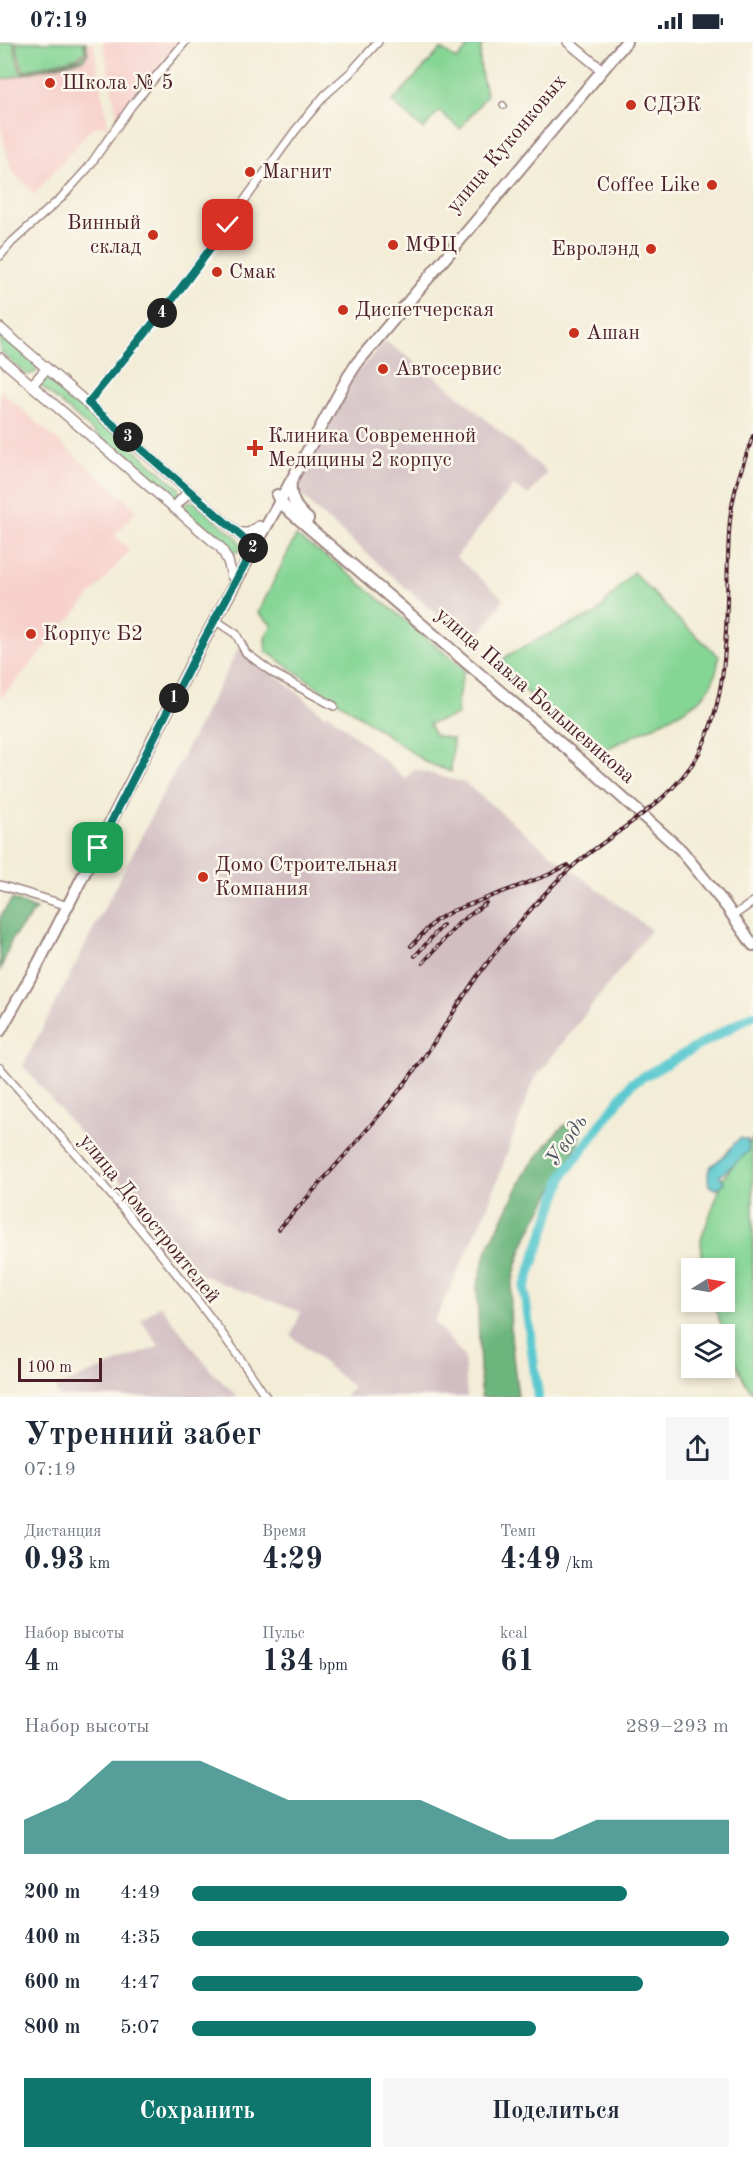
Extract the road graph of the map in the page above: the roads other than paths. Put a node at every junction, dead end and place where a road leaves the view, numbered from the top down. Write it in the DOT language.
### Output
graph roads {
  1 [pos="185,42"];
  2 [pos="378,42"];
  3 [pos="568,42"];
  4 [pos="619,43"];
  5 [pos="600,68"];
  6 [pos="0,256"];
  7 [pos="0,328"];
  8 [pos="0,358"];
  9 [pos="47,368"];
  10 [pos="32,386"];
  11 [pos="88,403"];
  12 [pos="291,479"];
  13 [pos="189,491"];
  14 [pos="279,496"];
  15 [pos="174,508"];
  16 [pos="301,517"];
  17 [pos="264,520"];
  18 [pos="236,533"];
  19 [pos="252,545"];
  20 [pos="232,576"];
  21 [pos="215,620"];
  22 [pos="334,706"];
  23 [pos="0,885"];
  24 [pos="753,902"];
  25 [pos="64,905"];
  26 [pos="736,915"];
  27 [pos="753,937"];
  28 [pos="753,945"];
  29 [pos="0,1020"];
  30 [pos="0,1031"];
  31 [pos="0,1068"];
  32 [pos="266,1397"];
  1 -- 6 [label="street"];
  2 -- 11 [label="street"];
  3 -- 5 [label="main road"];
  4 -- 5 [label="main road, улица Куконковых"];
  5 -- 12 [label="main road, улица Куконковых"];
  5 -- 14 [label="main road, улица Куконковых"];
  7 -- 9 [label="main road"];
  8 -- 10 [label="main road"];
  9 -- 10 [label="main road"];
  9 -- 11 [label="main road"];
  10 -- 15 [label="main road"];
  11 -- 13 [label="main road"];
  12 -- 14 [label="main road, улица Куконковых"];
  12 -- 16 [label="main road, улица Павла Большевикова"];
  13 -- 15 [label="main road"];
  13 -- 18 [label="main road"];
  14 -- 16 [label="main road"];
  14 -- 17 [label="main road, улица Куконковых"];
  15 -- 20 [label="main road"];
  16 -- 17 [label="main road"];
  16 -- 26 [label="main road, улица Павла Большевикова"];
  17 -- 18 [label="main road"];
  17 -- 19 [label="main road, улица Куконковых"];
  18 -- 19 [label="main road"];
  19 -- 20 [label="main road, улица Куконковых"];
  19 -- 21 [label="main road, улица Куконковых"];
  20 -- 25 [label="main road, улица Куконковых"];
  21 -- 22 [label="street"];
  21 -- 25 [label="main road, улица Куконковых"];
  23 -- 25 [label="street"];
  24 -- 26 [label="street"];
  25 -- 29 [label="main road, улица Куконковых"];
  25 -- 30 [label="main road, улица Куконковых"];
  26 -- 27 [label="main road, улица Павла Большевикова"];
  26 -- 28 [label="main road, улица Павла Большевикова"];
  31 -- 32 [label="street, улица Домостроителей"];
}
